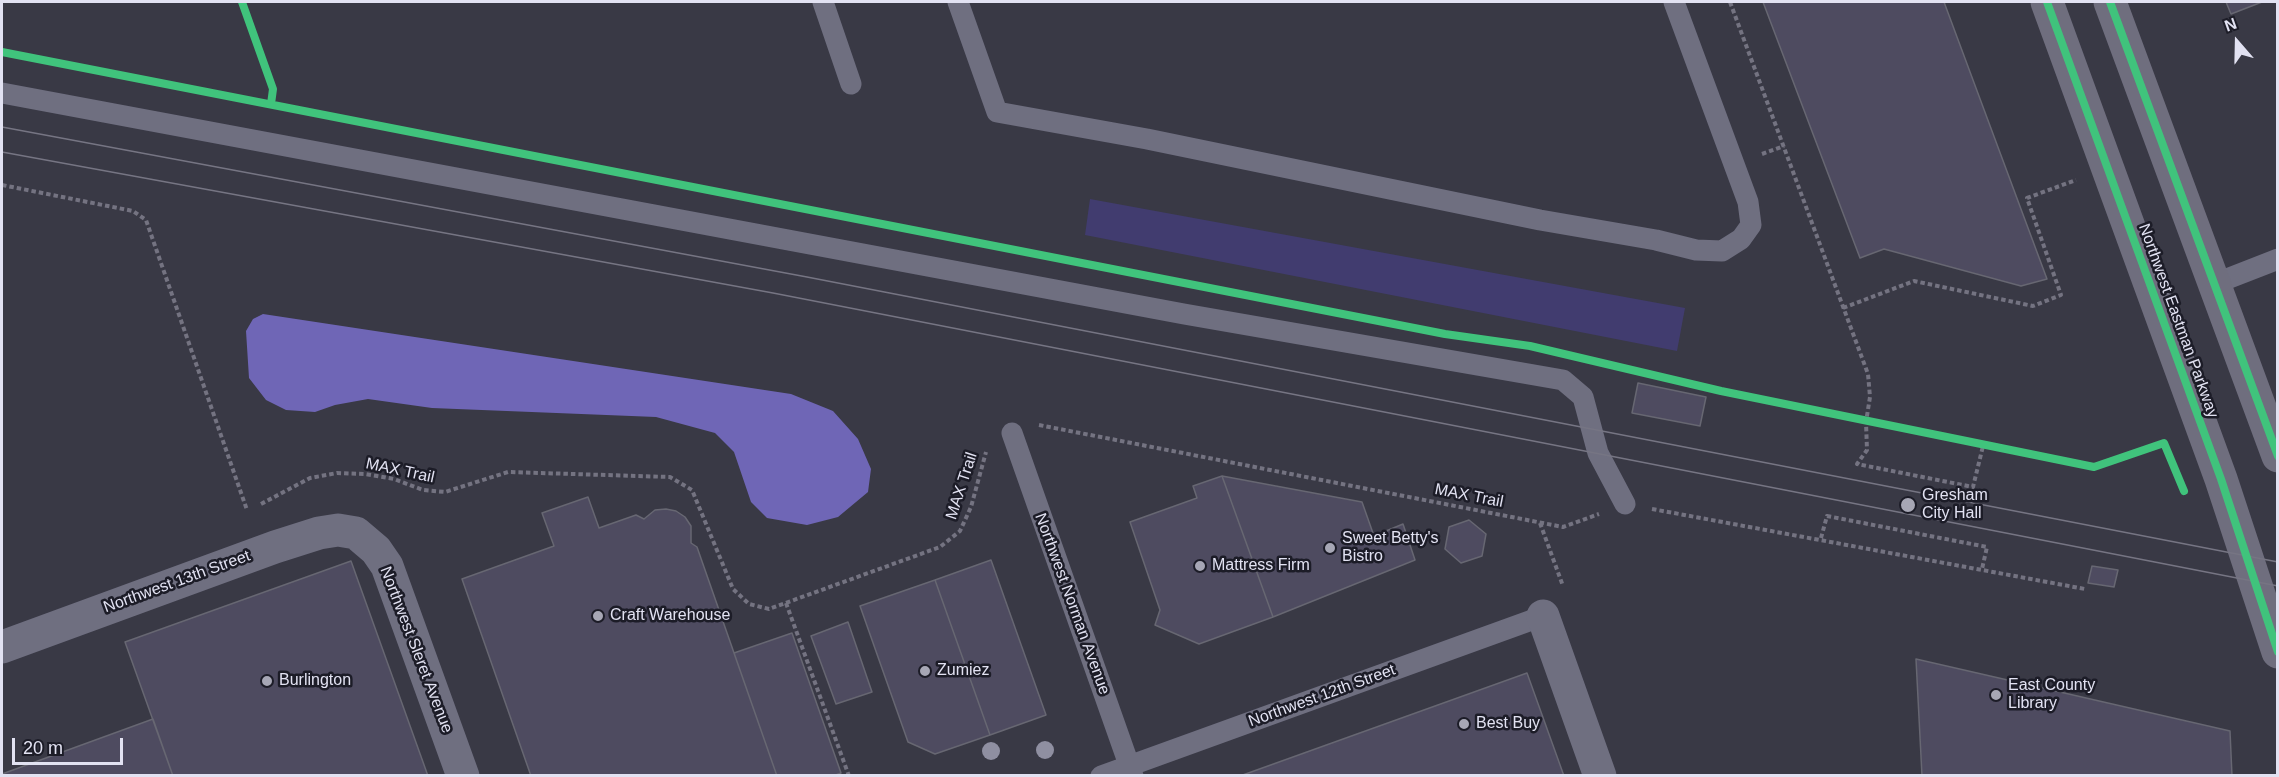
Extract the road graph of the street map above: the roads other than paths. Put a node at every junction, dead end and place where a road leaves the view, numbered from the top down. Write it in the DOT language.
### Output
graph roads {
  1 [pos="823,2"];
  2 [pos="958,2"];
  3 [pos="1674,2"];
  4 [pos="2047,2"];
  5 [pos="2110,2"];
  6 [pos="851,84"];
  7 [pos="2,93"];
  8 [pos="2277,259"];
  9 [pos="2214,284"];
  10 [pos="1011,433"];
  11 [pos="2277,456"];
  12 [pos="1625,504"];
  13 [pos="356,533"];
  14 [pos="1543,616"];
  15 [pos="2,647"];
  16 [pos="2277,652"];
  17 [pos="1132,770"];
  18 [pos="463,776"];
  19 [pos="1101,776"];
  20 [pos="1600,776"];
  1 -- 6 [label="lane"];
  2 -- 3 [label="lane"];
  4 -- 16 [label="main road, Northwest Eastman Parkway"];
  5 -- 9 [label="main road"];
  7 -- 12 [label="lane"];
  8 -- 9 [label="lane"];
  9 -- 11 [label="main road"];
  10 -- 17 [label="lane, Northwest Norman Avenue"];
  13 -- 15 [label="street, Northwest 13th Street"];
  13 -- 18 [label="street, Northwest Sleret Avenue"];
  14 -- 17 [label="lane, Northwest 12th Street"];
  14 -- 20 [label="street"];
  17 -- 19 [label="lane, Northwest 12th Street"];
}
